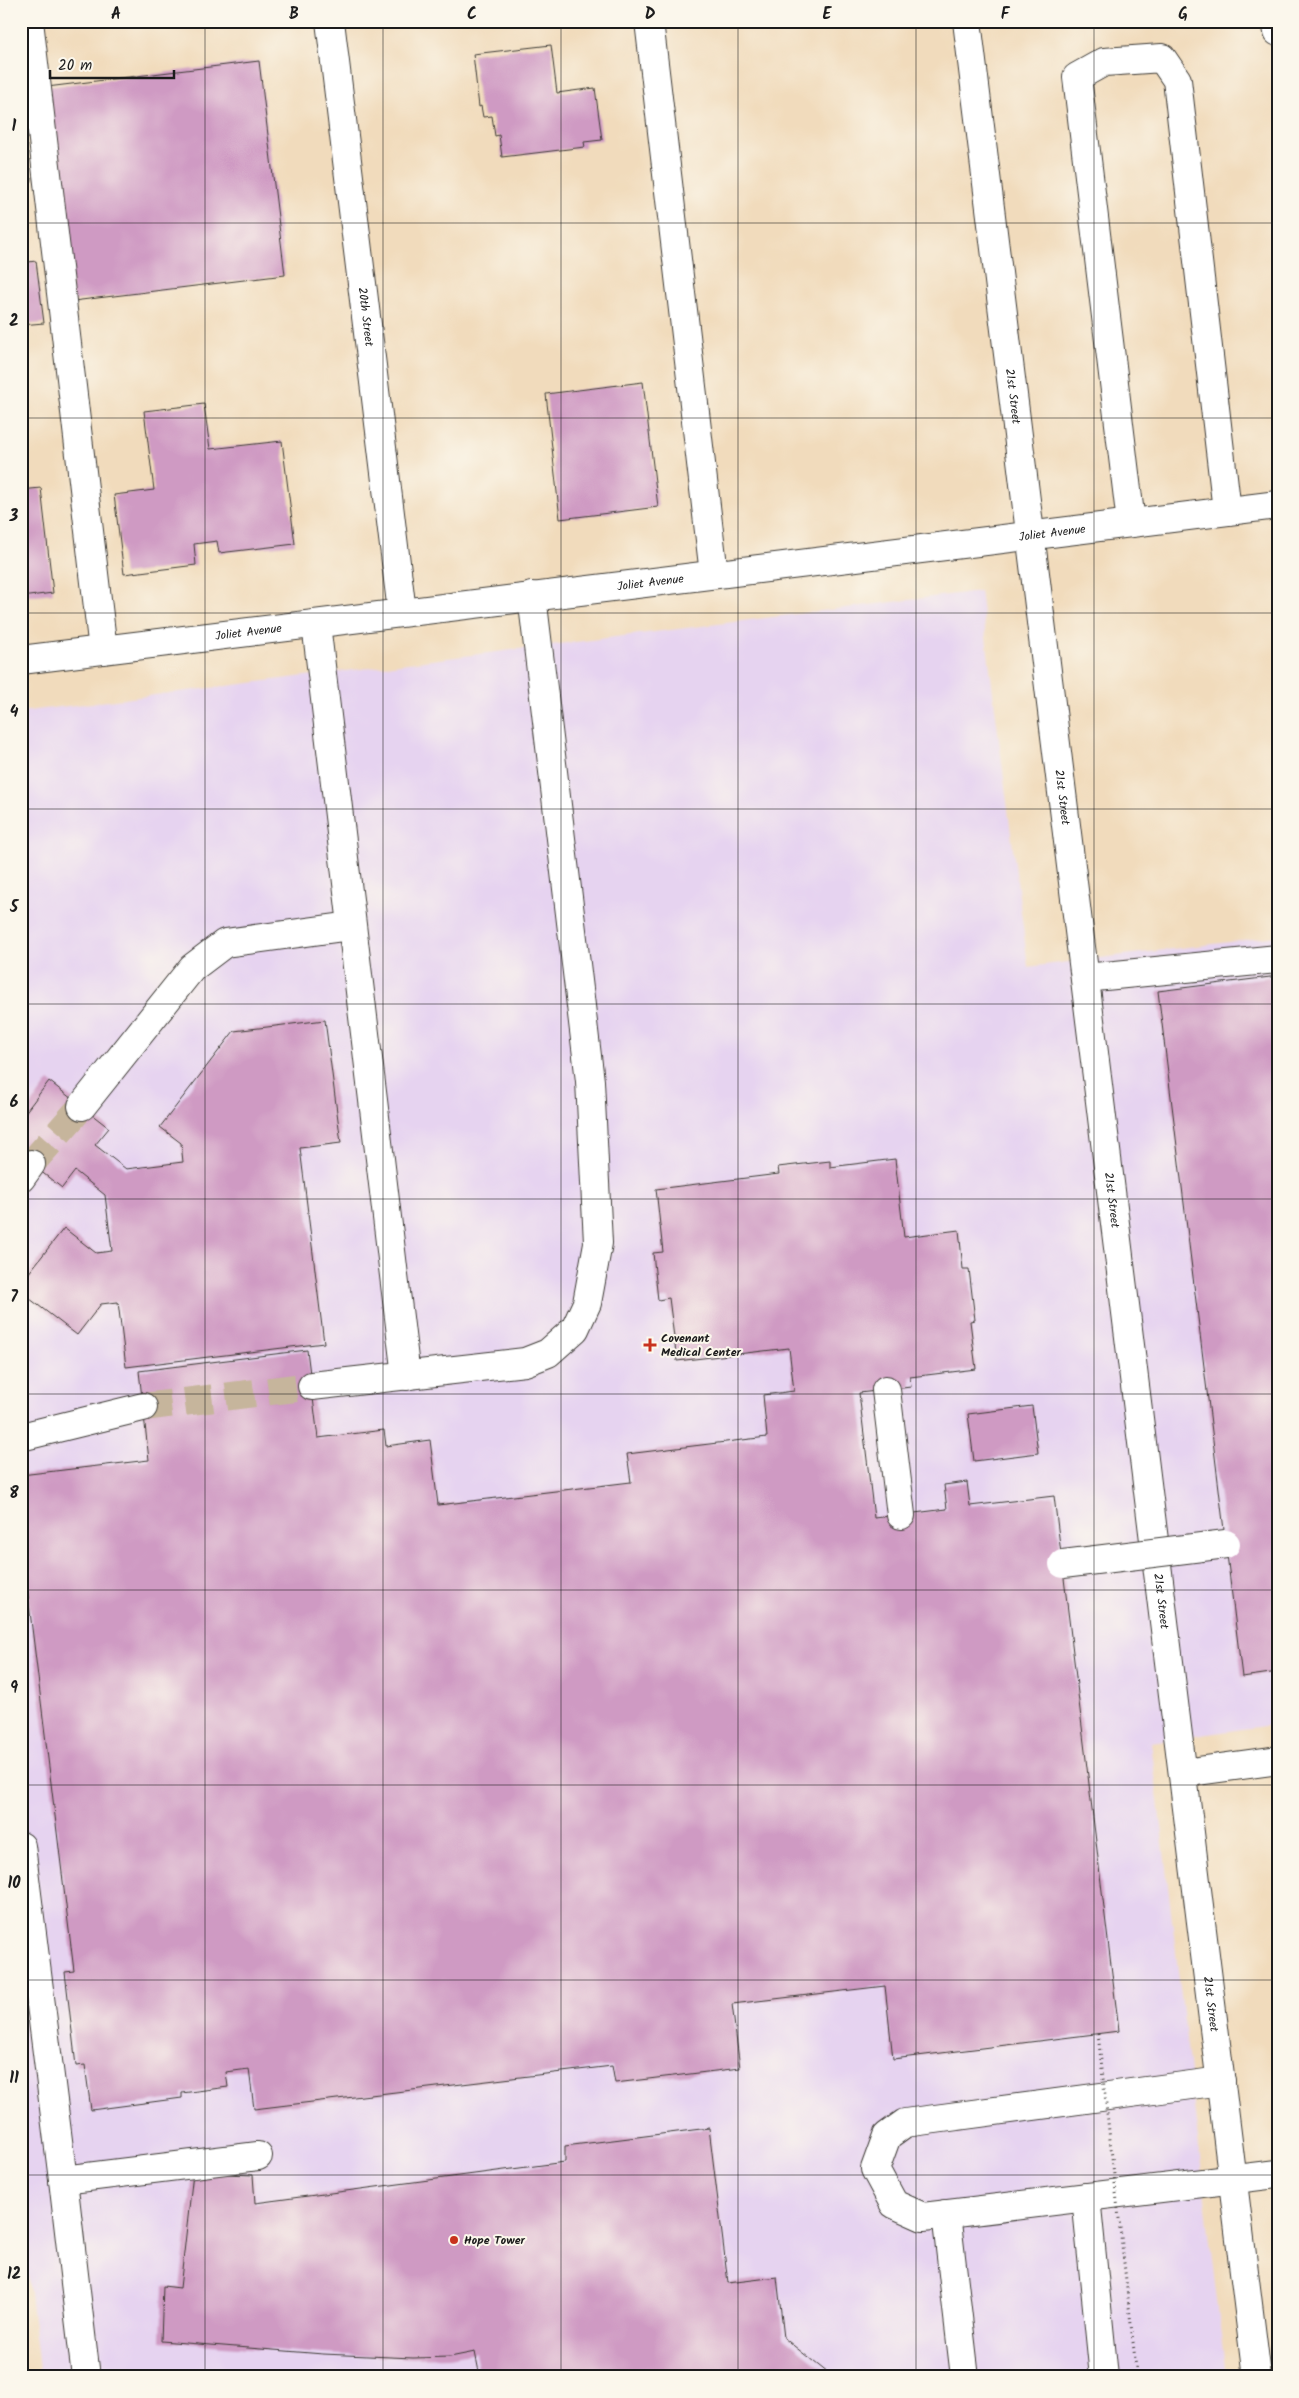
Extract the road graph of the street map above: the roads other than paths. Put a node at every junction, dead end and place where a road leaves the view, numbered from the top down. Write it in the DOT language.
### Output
graph roads {
  1 [pos="29,21"];
  2 [pos="330,21"];
  3 [pos="649,21"];
  4 [pos="967,21"];
  5 [pos="1276,21"];
  6 [pos="1278,32"];
  7 [pos="1278,505"];
  8 [pos="1227,511"];
  9 [pos="1132,523"];
  10 [pos="1030,535"];
  11 [pos="714,574"];
  12 [pos="532,596"];
  13 [pos="402,612"];
  14 [pos="316,624"];
  15 [pos="103,650"];
  16 [pos="21,660"];
  17 [pos="351,926"];
  18 [pos="1278,960"];
  19 [pos="1085,978"];
  20 [pos="82,1106"];
  21 [pos="406,1376"];
  22 [pos="312,1386"];
  23 [pos="886,1390"];
  24 [pos="143,1407"];
  25 [pos="21,1437"];
  26 [pos="901,1514"];
  27 [pos="1226,1544"];
  28 [pos="1063,1564"];
  29 [pos="1278,1760"];
  30 [pos="1183,1773"];
  31 [pos="21,1846"];
  32 [pos="1221,2080"];
  33 [pos="258,2156"];
  34 [pos="1278,2174"];
  35 [pos="63,2180"];
  36 [pos="1233,2180"];
  37 [pos="1086,2197"];
  38 [pos="946,2214"];
  39 [pos="1263,2365"];
  40 [pos="86,2377"];
  41 [pos="965,2377"];
  42 [pos="1104,2377"];
  1 -- 15 [label="street"];
  2 -- 13 [label="street, 20th Street"];
  3 -- 11 [label="street"];
  4 -- 10 [label="street, 21st Street"];
  5 -- 6 [label="street"];
  7 -- 8 [label="street, Joliet Avenue"];
  8 -- 9 [label="street, Joliet Avenue"];
  8 -- 9 [label="street"];
  9 -- 10 [label="street, Joliet Avenue"];
  10 -- 11 [label="street, Joliet Avenue"];
  10 -- 19 [label="street, 21st Street"];
  11 -- 12 [label="street, Joliet Avenue"];
  12 -- 13 [label="street, Joliet Avenue"];
  12 -- 21 [label="street"];
  13 -- 14 [label="street, Joliet Avenue"];
  14 -- 15 [label="street, Joliet Avenue"];
  14 -- 17 [label="street"];
  15 -- 16 [label="street, Joliet Avenue"];
  17 -- 20 [label="street"];
  17 -- 21 [label="street"];
  18 -- 19 [label="street"];
  19 -- 30 [label="street, 21st Street"];
  21 -- 22 [label="street"];
  23 -- 26 [label="street"];
  24 -- 25 [label="street"];
  27 -- 28 [label="street, bridge"];
  29 -- 30 [label="street"];
  30 -- 32 [label="street, 21st Street"];
  31 -- 35 [label="street"];
  32 -- 36 [label="street, 21st Street"];
  32 -- 38 [label="street"];
  33 -- 35 [label="street"];
  34 -- 36 [label="street"];
  35 -- 40 [label="street"];
  36 -- 37 [label="street"];
  36 -- 39 [label="street, 21st Street"];
  37 -- 38 [label="street"];
  37 -- 42 [label="street"];
  38 -- 41 [label="street"];
}
